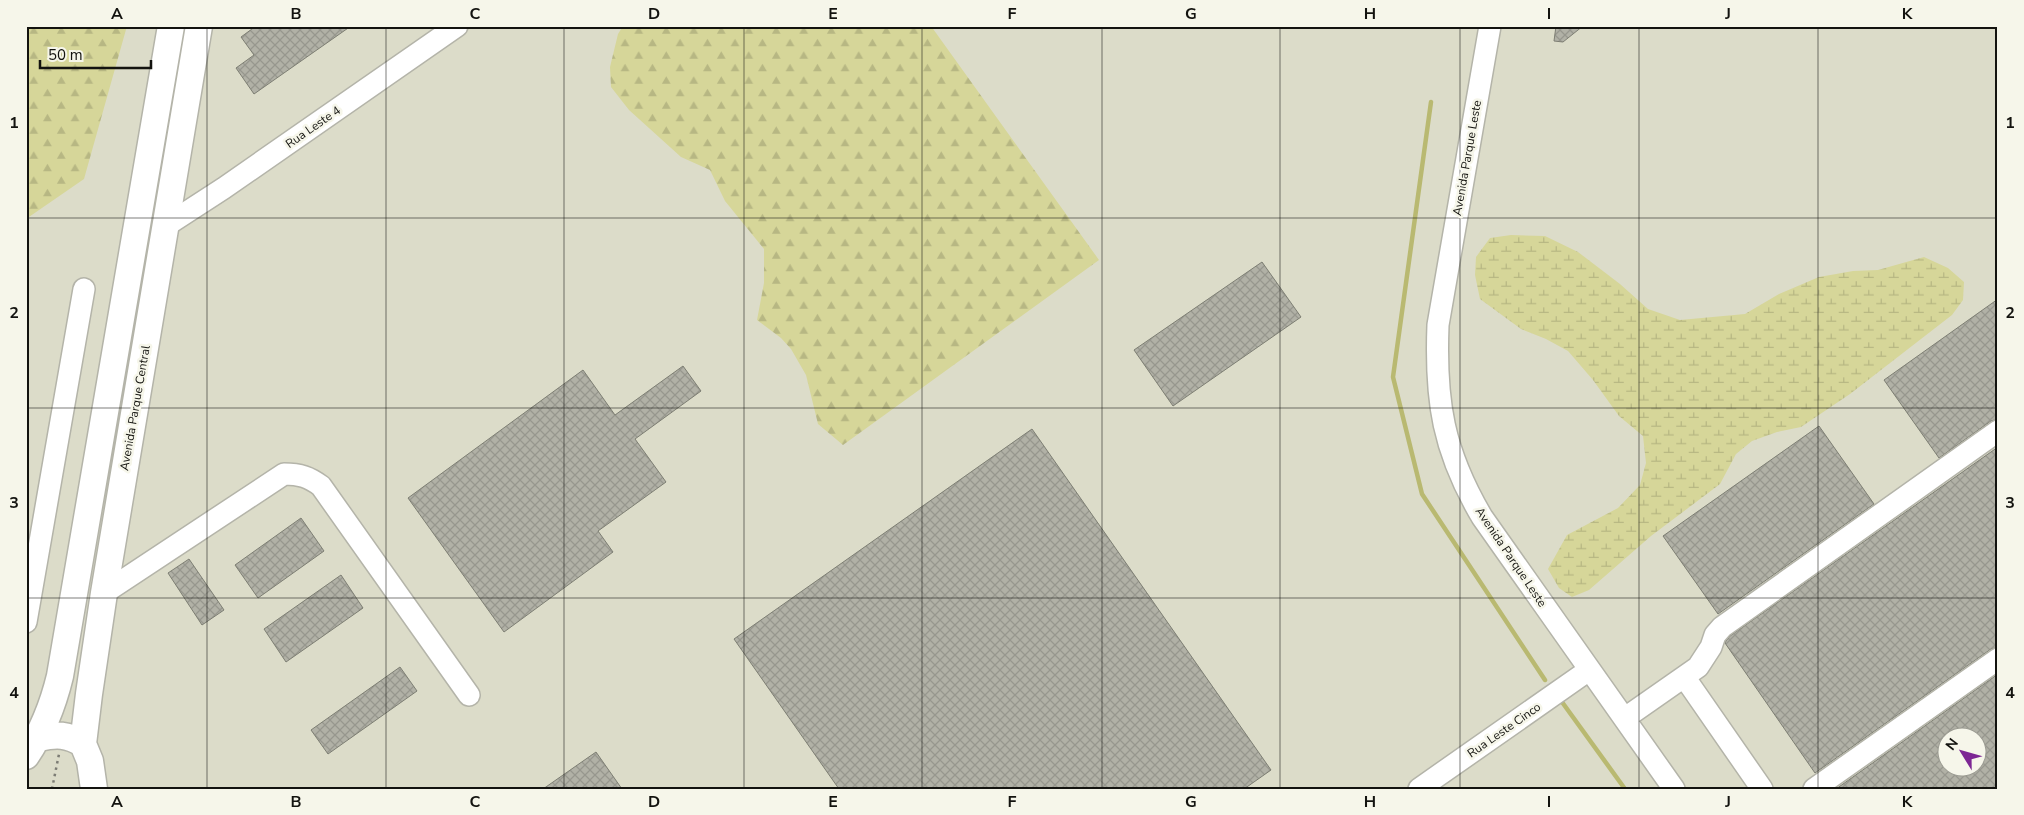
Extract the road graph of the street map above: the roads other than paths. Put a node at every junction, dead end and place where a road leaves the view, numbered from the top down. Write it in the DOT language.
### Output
graph roads {
  1 [pos="171,26"];
  2 [pos="199,26"];
  3 [pos="457,26"];
  4 [pos="1490,26"];
  5 [pos="167,225"];
  6 [pos="84,289"];
  7 [pos="1998,431"];
  8 [pos="104,593"];
  9 [pos="26,622"];
  10 [pos="1998,659"];
  11 [pos="1589,670"];
  12 [pos="1685,678"];
  13 [pos="469,695"];
  14 [pos="1624,718"];
  15 [pos="83,744"];
  16 [pos="32,747"];
  17 [pos="94,789"];
  18 [pos="1419,789"];
  19 [pos="1674,789"];
  20 [pos="1762,789"];
  21 [pos="1814,789"];
  1 -- 16 [label="main road"];
  2 -- 5 [label="main road, Avenida Parque Central"];
  3 -- 5 [label="street, Rua Leste 4"];
  4 -- 11 [label="street, Avenida Parque Leste"];
  5 -- 8 [label="main road, Avenida Parque Central"];
  6 -- 9 [label="street"];
  7 -- 12 [label="street"];
  8 -- 13 [label="street"];
  8 -- 15 [label="main road, Avenida Parque Central"];
  10 -- 21 [label="street"];
  11 -- 14 [label="street, Avenida Parque Leste"];
  11 -- 18 [label="street, Rua Leste Cinco"];
  12 -- 14 [label="street"];
  12 -- 20 [label="street"];
  14 -- 19 [label="street, Avenida Parque Leste"];
  15 -- 16 [label="main road"];
  15 -- 17 [label="main road, Avenida Parque Central"];
}
